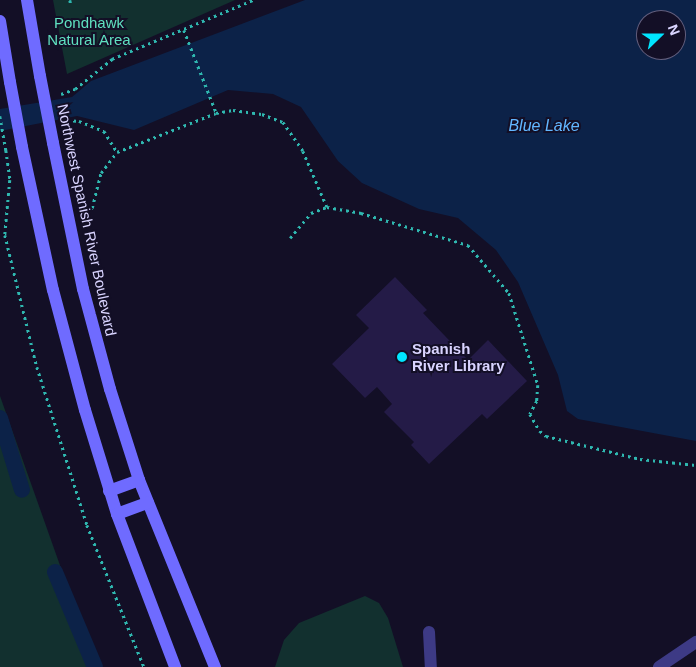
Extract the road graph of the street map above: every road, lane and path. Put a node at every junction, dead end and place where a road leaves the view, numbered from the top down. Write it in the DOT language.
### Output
graph roads {
  1 [pos="27,0"];
  2 [pos="70,0"];
  3 [pos="253,0"];
  4 [pos="71,5"];
  5 [pos="0,22"];
  6 [pos="184,30"];
  7 [pos="62,94"];
  8 [pos="216,113"];
  9 [pos="0,116"];
  10 [pos="67,120"];
  11 [pos="117,152"];
  12 [pos="327,207"];
  13 [pos="81,219"];
  14 [pos="290,238"];
  15 [pos="696,465"];
  16 [pos="139,480"];
  17 [pos="109,491"];
  18 [pos="148,503"];
  19 [pos="117,514"];
  20 [pos="429,632"];
  21 [pos="696,642"];
  22 [pos="144,667"];
  23 [pos="175,667"];
  24 [pos="215,667"];
  25 [pos="431,667"];
  26 [pos="659,667"];
  1 -- 16 [label="main road, Northwest Spanish River Boulevard, bridge"];
  2 -- 4 [label="path"];
  3 -- 6 [label="path"];
  5 -- 17 [label="main road, bridge"];
  6 -- 7 [label="path"];
  6 -- 8 [label="path"];
  8 -- 11 [label="path"];
  8 -- 12 [label="path"];
  9 -- 22 [label="path, bridge"];
  10 -- 11 [label="path"];
  11 -- 13 [label="path"];
  12 -- 14 [label="path"];
  12 -- 15 [label="path"];
  16 -- 17 [label="main road"];
  16 -- 18 [label="main road, Northwest Spanish River Boulevard"];
  17 -- 19 [label="main road"];
  18 -- 19 [label="main road"];
  18 -- 24 [label="main road, Northwest Spanish River Boulevard"];
  19 -- 23 [label="main road"];
  20 -- 25 [label="street"];
  21 -- 26 [label="street"];
}
